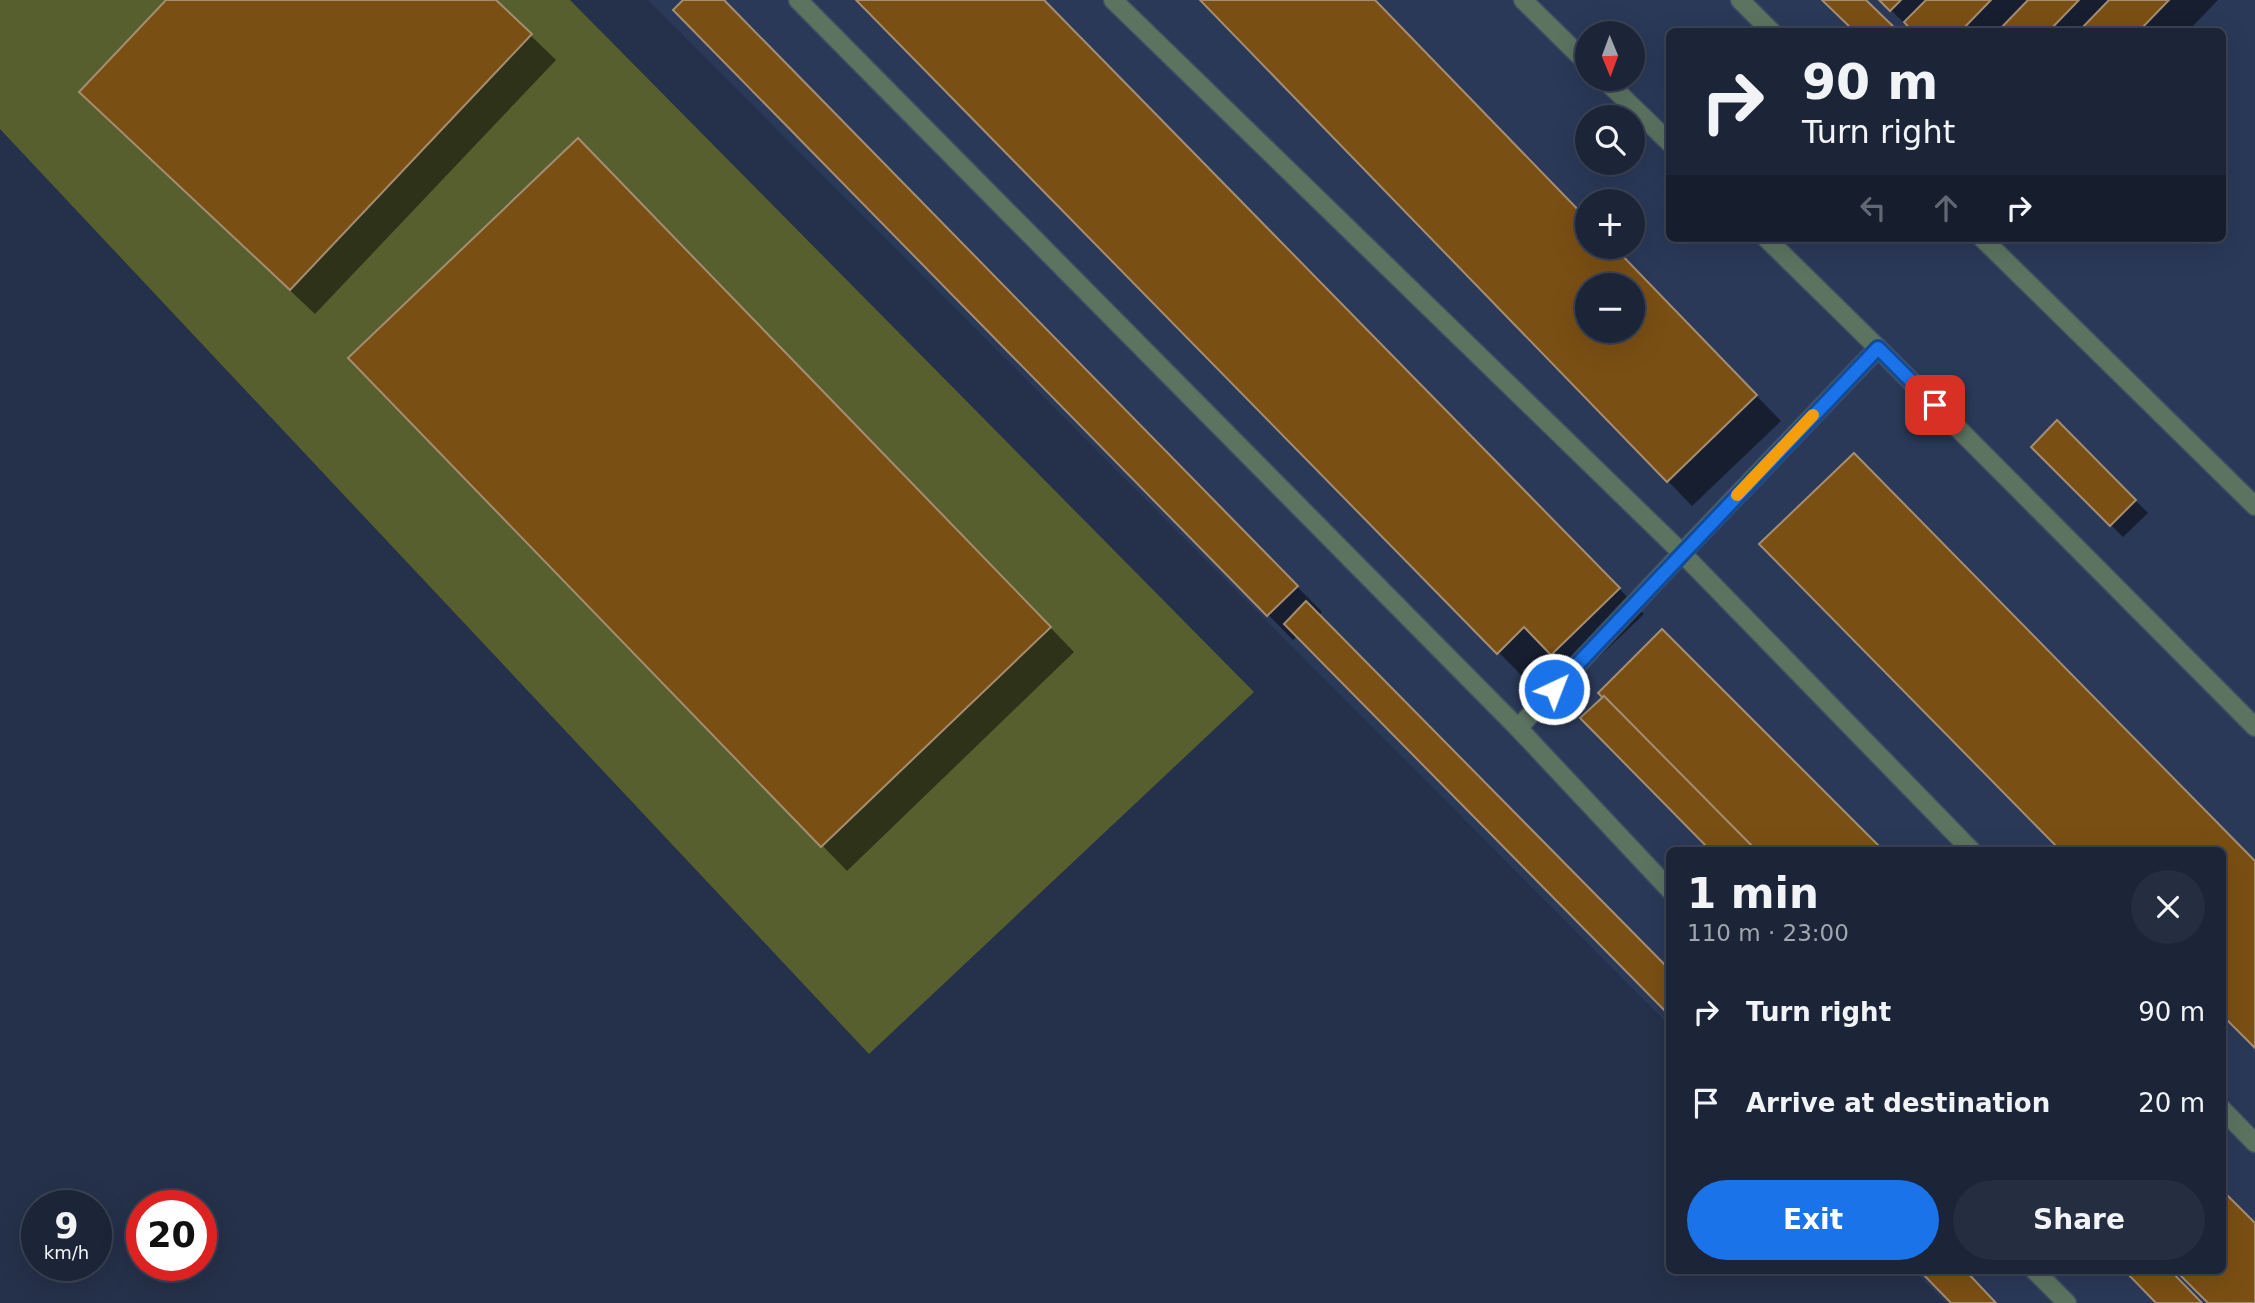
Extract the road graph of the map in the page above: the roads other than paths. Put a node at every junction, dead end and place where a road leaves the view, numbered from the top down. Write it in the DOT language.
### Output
graph roads {
  1 [pos="799,0"];
  2 [pos="1113,0"];
  3 [pos="1523,0"];
  4 [pos="1740,0"];
  5 [pos="1768,28"];
  6 [pos="1575,51"];
  7 [pos="1616,91"];
  8 [pos="1666,139"];
  9 [pos="1770,242"];
  10 [pos="1986,242"];
  11 [pos="1878,348"];
  12 [pos="2255,506"];
  13 [pos="1682,553"];
  14 [pos="2255,727"];
  15 [pos="1518,728"];
  16 [pos="1968,847"];
  17 [pos="1666,886"];
  18 [pos="2226,1113"];
  19 [pos="2255,1143"];
  20 [pos="2038,1274"];
  21 [pos="2067,1303"];
  1 -- 15 [label="lane"];
  2 -- 13 [label="lane"];
  3 -- 6 [label="lane"];
  4 -- 5 [label="lane"];
  7 -- 8 [label="lane"];
  9 -- 11 [label="lane"];
  10 -- 12 [label="lane"];
  11 -- 13 [label="lane"];
  11 -- 14 [label="lane"];
  13 -- 15 [label="lane"];
  13 -- 16 [label="lane"];
  15 -- 17 [label="lane"];
  18 -- 19 [label="lane"];
  20 -- 21 [label="lane"];
}
